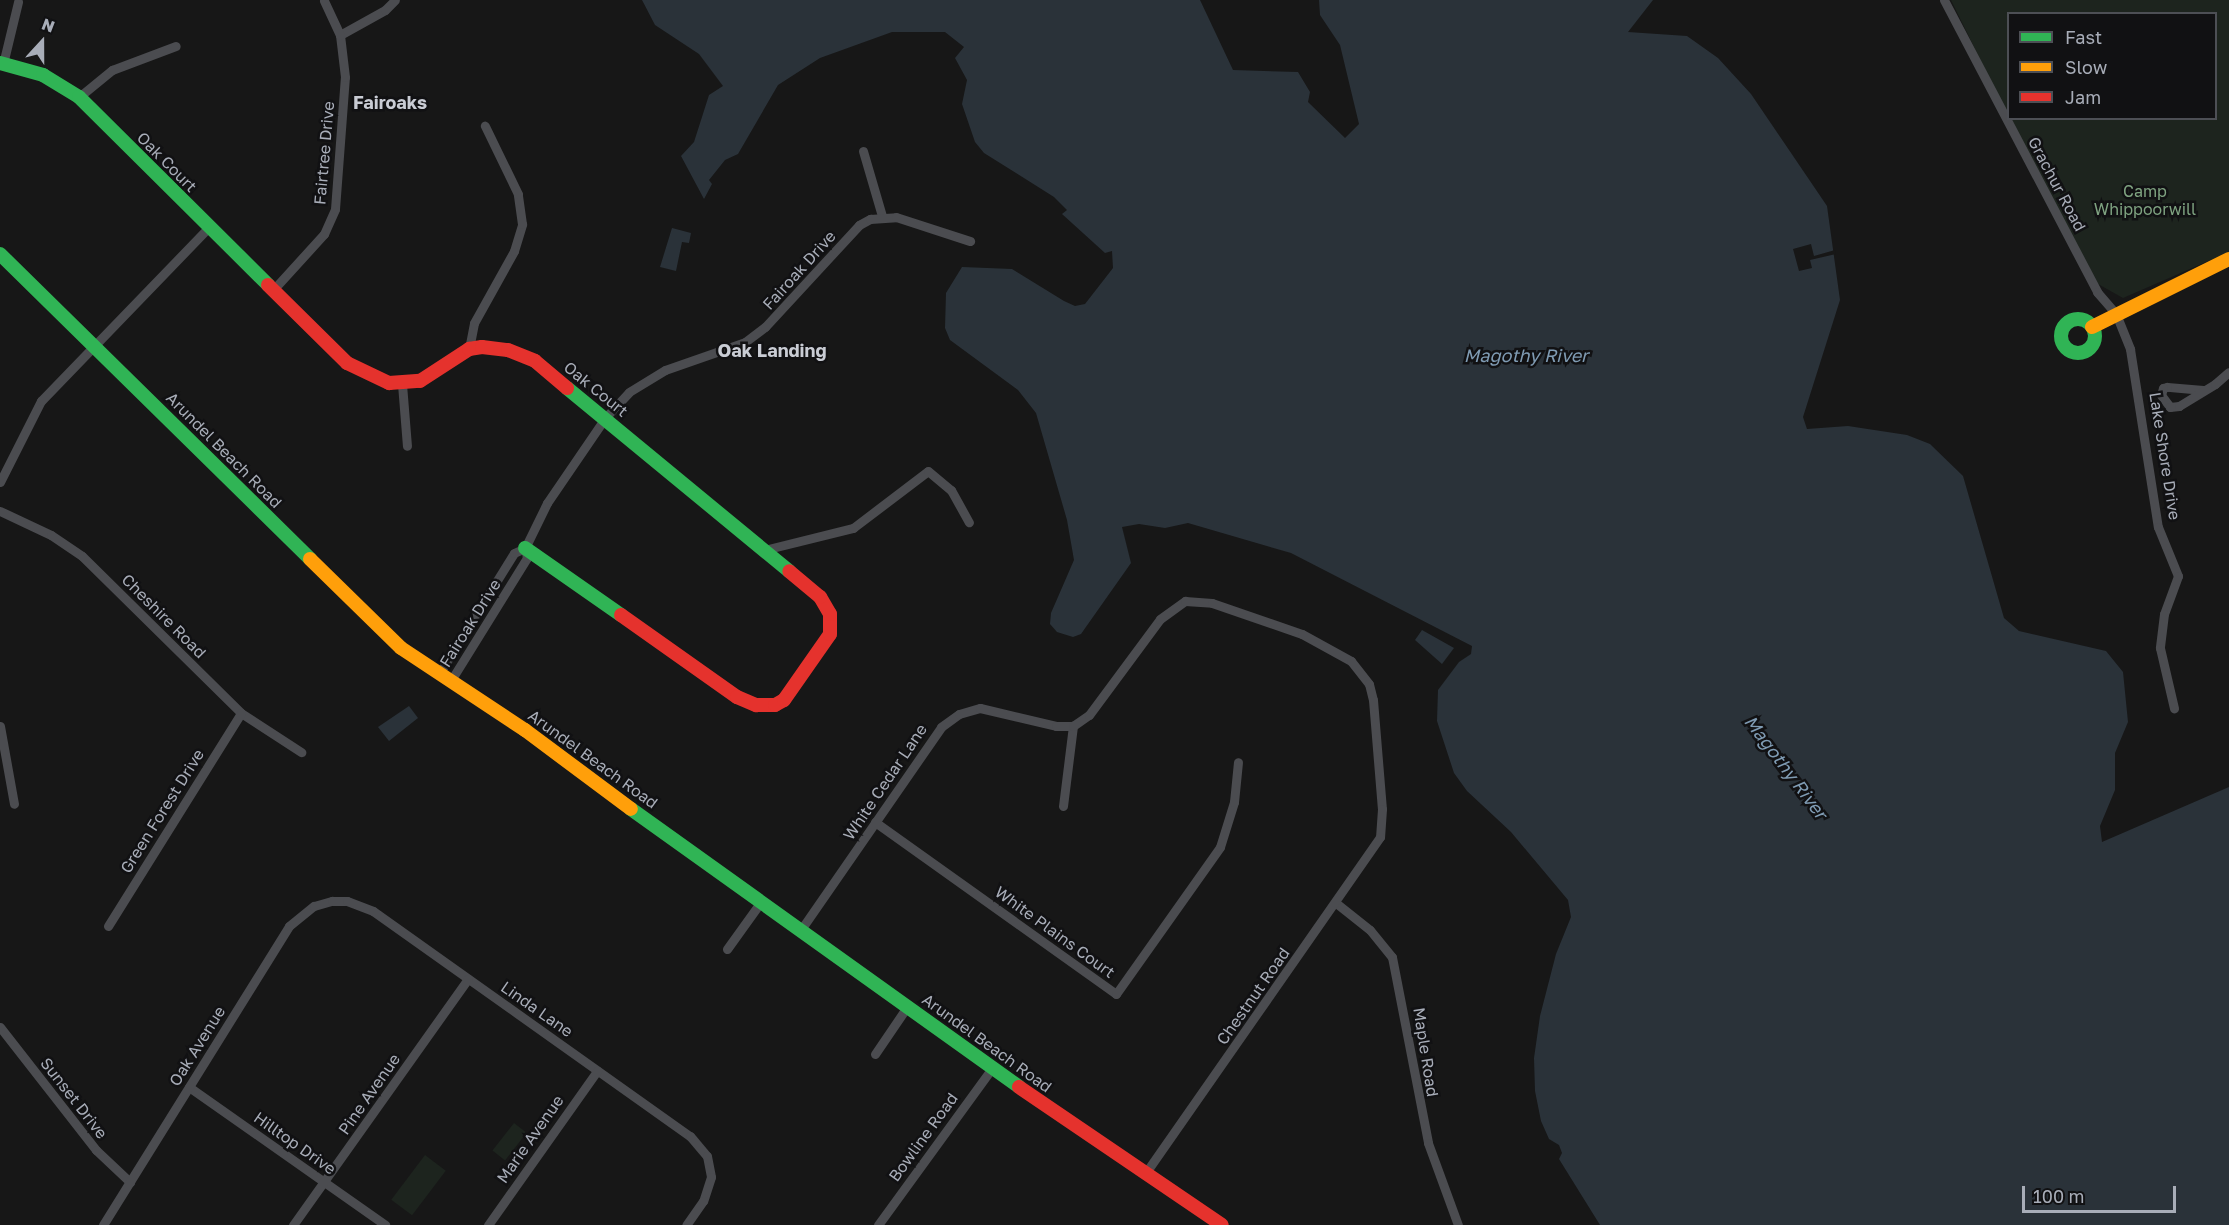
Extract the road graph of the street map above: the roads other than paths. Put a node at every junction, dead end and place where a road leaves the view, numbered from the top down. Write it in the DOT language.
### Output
graph roads {
  1 [pos="324,0"];
  2 [pos="395,0"];
  3 [pos="1944,0"];
  4 [pos="18,2"];
  5 [pos="340,35"];
  6 [pos="176,46"];
  7 [pos="2,64"];
  8 [pos="79,97"];
  9 [pos="485,126"];
  10 [pos="863,151"];
  11 [pos="882,216"];
  12 [pos="209,227"];
  13 [pos="970,241"];
  14 [pos="0,254"];
  15 [pos="2229,259"];
  16 [pos="273,290"];
  17 [pos="2116,314"];
  18 [pos="2092,327"];
  19 [pos="95,346"];
  20 [pos="469,349"];
  21 [pos="2229,372"];
  22 [pos="402,384"];
  23 [pos="2203,390"];
  24 [pos="605,418"];
  25 [pos="407,446"];
  26 [pos="4,464"];
  27 [pos="0,482"];
  28 [pos="0,511"];
  29 [pos="969,522"];
  30 [pos="525,548"];
  31 [pos="764,550"];
  32 [pos="444,678"];
  33 [pos="2174,708"];
  34 [pos="241,713"];
  35 [pos="0,726"];
  36 [pos="1073,726"];
  37 [pos="301,752"];
  38 [pos="1238,762"];
  39 [pos="14,804"];
  40 [pos="1063,806"];
  41 [pos="876,822"];
  42 [pos="332,901"];
  43 [pos="760,903"];
  44 [pos="1336,903"];
  45 [pos="108,926"];
  46 [pos="800,931"];
  47 [pos="727,949"];
  48 [pos="468,979"];
  49 [pos="907,1007"];
  50 [pos="0,1027"];
  51 [pos="875,1054"];
  52 [pos="992,1068"];
  53 [pos="597,1071"];
  54 [pos="189,1087"];
  55 [pos="1146,1173"];
  56 [pos="130,1182"];
  57 [pos="325,1182"];
  58 [pos="103,1225"];
  59 [pos="293,1225"];
  60 [pos="385,1225"];
  61 [pos="488,1225"];
  62 [pos="686,1225"];
  63 [pos="878,1225"];
  64 [pos="1222,1225"];
  65 [pos="1458,1225"];
  1 -- 5 [label="street, Fairtree Drive"];
  2 -- 5 [label="street"];
  3 -- 17 [label="street, Grachur Road"];
  4 -- 7 [label="street"];
  5 -- 16 [label="street, Fairtree Drive"];
  6 -- 8 [label="street"];
  7 -- 8 [label="street, Oak Court"];
  8 -- 12 [label="street, Oak Court"];
  9 -- 20 [label="street"];
  10 -- 11 [label="street"];
  11 -- 13 [label="street"];
  11 -- 24 [label="street, Fairoak Drive"];
  12 -- 16 [label="street, Oak Court"];
  12 -- 19 [label="street"];
  14 -- 19 [label="street, Arundel Beach Road"];
  15 -- 17 [label="street"];
  16 -- 22 [label="street, Oak Court"];
  17 -- 18 [label="street"];
  17 -- 33 [label="street, Lake Shore Drive"];
  19 -- 26 [label="street"];
  19 -- 32 [label="street, Arundel Beach Road"];
  20 -- 22 [label="street, Oak Court"];
  20 -- 24 [label="street, Oak Court"];
  21 -- 23 [label="street"];
  22 -- 25 [label="street"];
  24 -- 30 [label="street, Fairoak Drive"];
  24 -- 31 [label="street, Oak Court"];
  26 -- 27 [label="street"];
  28 -- 34 [label="street, Cheshire Road"];
  29 -- 31 [label="street"];
  30 -- 31 [label="street, Oak Court"];
  30 -- 32 [label="street, Fairoak Drive"];
  30 -- 32 [label="street, Fairoak Drive"];
  32 -- 43 [label="street, Arundel Beach Road"];
  34 -- 37 [label="street, Cheshire Road"];
  34 -- 45 [label="street, Green Forest Drive"];
  35 -- 39 [label="street"];
  36 -- 40 [label="street"];
  36 -- 41 [label="street, White Cedar Lane"];
  36 -- 44 [label="street, Chestnut Road"];
  38 -- 41 [label="street, White Plains Court"];
  41 -- 46 [label="street, White Cedar Lane"];
  42 -- 48 [label="street, Linda Lane"];
  42 -- 54 [label="street, Oak Avenue"];
  43 -- 46 [label="street, Arundel Beach Road"];
  43 -- 47 [label="street"];
  44 -- 55 [label="street, Chestnut Road"];
  44 -- 65 [label="street, Maple Road"];
  46 -- 49 [label="street, Arundel Beach Road"];
  48 -- 53 [label="street, Linda Lane"];
  48 -- 57 [label="street, Pine Avenue"];
  49 -- 51 [label="street"];
  49 -- 52 [label="street, Arundel Beach Road"];
  50 -- 56 [label="street, Sunset Drive"];
  52 -- 55 [label="street, Arundel Beach Road"];
  52 -- 63 [label="street, Bowline Road"];
  53 -- 61 [label="street, Marie Avenue"];
  53 -- 62 [label="street, Linda Lane"];
  54 -- 56 [label="street, Oak Avenue"];
  54 -- 57 [label="street, Hilltop Drive"];
  55 -- 64 [label="street, Arundel Beach Road"];
  56 -- 58 [label="street, Oak Avenue"];
  57 -- 59 [label="street, Pine Avenue"];
  57 -- 60 [label="street, Hilltop Drive"];
}
